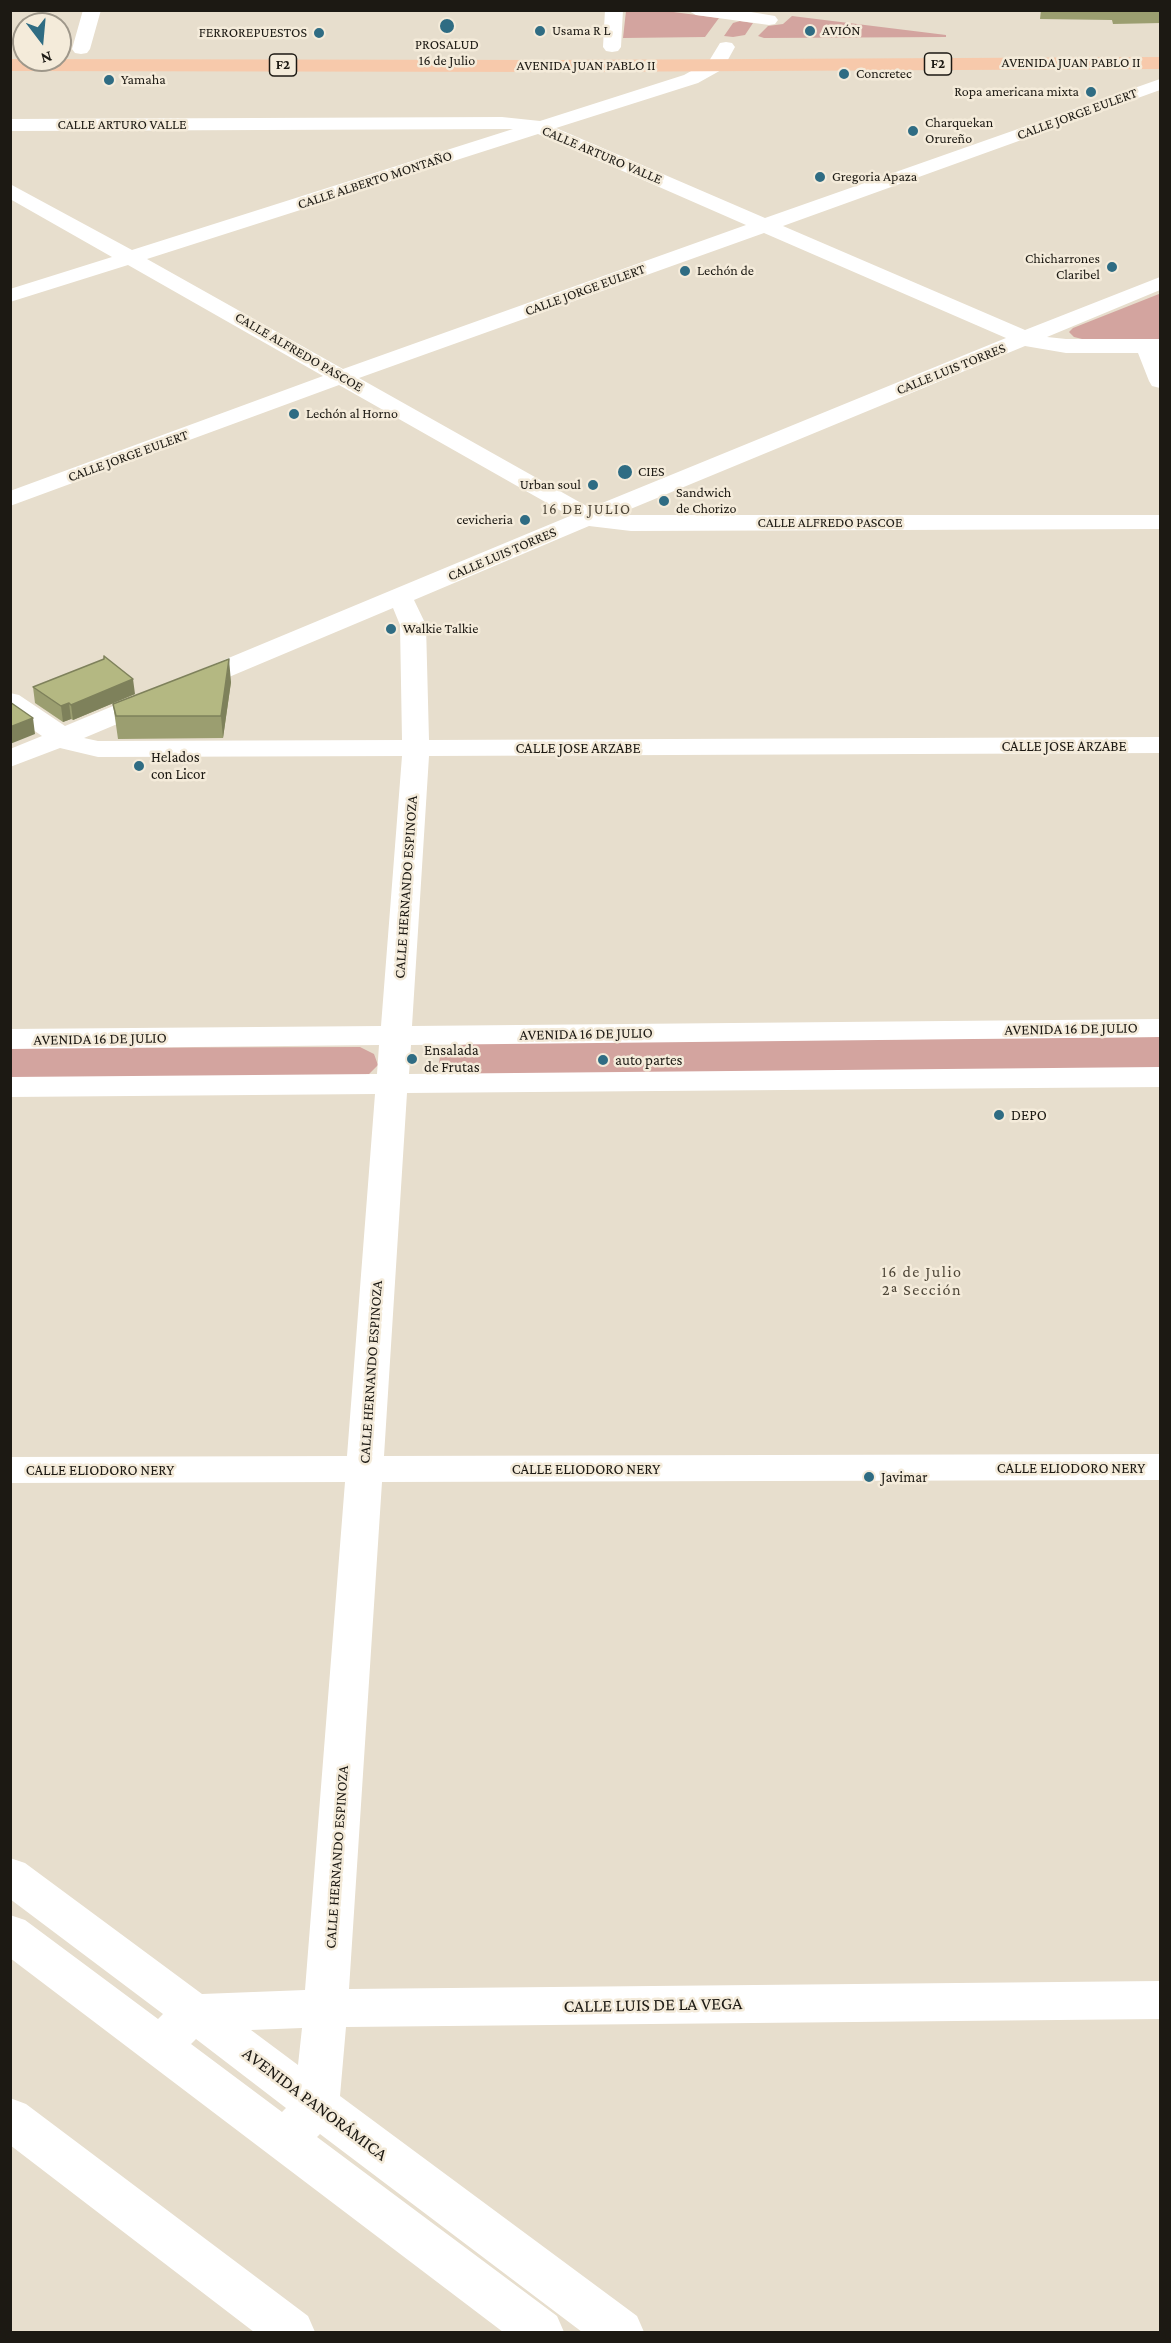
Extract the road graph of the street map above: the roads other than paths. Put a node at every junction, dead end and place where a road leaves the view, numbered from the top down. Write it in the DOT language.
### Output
graph roads {
  1 [pos="92,10"];
  2 [pos="614,10"];
  3 [pos="696,10"];
  4 [pos="737,16"];
  5 [pos="762,27"];
  6 [pos="735,45"];
  7 [pos="891,46"];
  8 [pos="1161,46"];
  9 [pos="588,47"];
  10 [pos="618,47"];
  11 [pos="705,47"];
  12 [pos="374,48"];
  13 [pos="72,49"];
  14 [pos="81,49"];
  15 [pos="1161,63"];
  16 [pos="10,65"];
  17 [pos="716,65"];
  18 [pos="1161,84"];
  19 [pos="1124,98"];
  20 [pos="1151,107"];
  21 [pos="10,125"];
  22 [pos="541,127"];
  23 [pos="10,190"];
  24 [pos="764,225"];
  25 [pos="132,257"];
  26 [pos="1161,283"];
  27 [pos="10,296"];
  28 [pos="1026,339"];
  29 [pos="1154,347"];
  30 [pos="342,377"];
  31 [pos="1161,381"];
  32 [pos="10,499"];
  33 [pos="587,518"];
  34 [pos="1161,522"];
  35 [pos="395,598"];
  36 [pos="10,701"];
  37 [pos="61,738"];
  38 [pos="1161,745"];
  39 [pos="416,749"];
  40 [pos="10,759"];
  41 [pos="1161,1028"];
  42 [pos="395,1036"];
  43 [pos="10,1039"];
  44 [pos="1161,1077"];
  45 [pos="392,1084"];
  46 [pos="10,1087"];
  47 [pos="1161,1467"];
  48 [pos="10,1470"];
  49 [pos="364,1470"];
  50 [pos="10,1875"];
  51 [pos="10,1933"];
  52 [pos="1161,2000"];
  53 [pos="326,2007"];
  54 [pos="194,2013"];
  55 [pos="160,2046"];
  56 [pos="317,2106"];
  57 [pos="10,2118"];
  58 [pos="285,2140"];
  59 [pos="291,2332"];
  60 [pos="540,2332"];
  61 [pos="620,2332"];
  1 -- 14 [label="street"];
  2 -- 10 [label="street"];
  3 -- 4 [label="street"];
  4 -- 5 [label="street"];
  4 -- 6 [label="street"];
  6 -- 11 [label="highway"];
  6 -- 17 [label="street"];
  7 -- 8 [label="highway, AVENIDA JUAN PABLO II / F2"];
  9 -- 10 [label="highway, AVENIDA JUAN PABLO II"];
  12 -- 14 [label="highway, F2"];
  13 -- 14 [label="highway, F2"];
  15 -- 17 [label="highway, AVENIDA JUAN PABLO II / F2"];
  16 -- 17 [label="highway, AVENIDA JUAN PABLO II / F2"];
  17 -- 22 [label="street, CALLE ALBERTO MONTAÑO"];
  18 -- 19 [label="street, CALLE JORGE EULERT"];
  19 -- 20 [label="street"];
  19 -- 24 [label="street, CALLE JORGE EULERT"];
  21 -- 22 [label="street, CALLE ARTURO VALLE"];
  22 -- 24 [label="street, CALLE ARTURO VALLE"];
  22 -- 25 [label="street, CALLE ALBERTO MONTAÑO"];
  23 -- 25 [label="street, CALLE ALFREDO PASCOE"];
  24 -- 28 [label="street, CALLE ARTURO VALLE"];
  24 -- 30 [label="street, CALLE JORGE EULERT"];
  25 -- 27 [label="street, CALLE ALBERTO MONTAÑO"];
  25 -- 30 [label="street, CALLE ALFREDO PASCOE"];
  26 -- 28 [label="street, CALLE LUIS TORRES"];
  28 -- 29 [label="street, CALLE ARTURO VALLE"];
  28 -- 33 [label="street, CALLE LUIS TORRES"];
  29 -- 31 [label="street"];
  30 -- 32 [label="street, CALLE JORGE EULERT"];
  30 -- 33 [label="street, CALLE ALFREDO PASCOE"];
  33 -- 34 [label="street, CALLE ALFREDO PASCOE"];
  33 -- 35 [label="street, CALLE LUIS TORRES"];
  35 -- 37 [label="street, CALLE LUIS TORRES"];
  35 -- 39 [label="street, CALLE HERNANDO ESPINOZA"];
  36 -- 37 [label="street, CALLE JOSE ARZABE"];
  37 -- 39 [label="street, CALLE JOSE ARZABE"];
  37 -- 40 [label="street, CALLE LUIS TORRES"];
  38 -- 39 [label="street, CALLE JOSE ARZABE"];
  39 -- 42 [label="street, CALLE HERNANDO ESPINOZA"];
  41 -- 42 [label="street, AVENIDA 16 DE JULIO"];
  42 -- 43 [label="street, AVENIDA 16 DE JULIO"];
  42 -- 45 [label="street, CALLE HERNANDO ESPINOZA"];
  44 -- 45 [label="street"];
  45 -- 46 [label="street"];
  45 -- 49 [label="street, CALLE HERNANDO ESPINOZA"];
  47 -- 49 [label="street, CALLE ELIODORO NERY"];
  48 -- 49 [label="street, CALLE ELIODORO NERY"];
  49 -- 53 [label="street, CALLE HERNANDO ESPINOZA"];
  50 -- 54 [label="street, AVENIDA PANORÁMICA"];
  51 -- 55 [label="street"];
  52 -- 53 [label="street, CALLE LUIS DE LA VEGA"];
  53 -- 54 [label="street, CALLE LUIS DE LA VEGA"];
  53 -- 56 [label="street, CALLE HERNANDO ESPINOZA"];
  54 -- 55 [label="street"];
  54 -- 56 [label="street, AVENIDA PANORÁMICA"];
  55 -- 58 [label="street"];
  56 -- 58 [label="street"];
  56 -- 61 [label="street, AVENIDA PANORÁMICA"];
  57 -- 59 [label="street"];
  58 -- 60 [label="street"];
}
